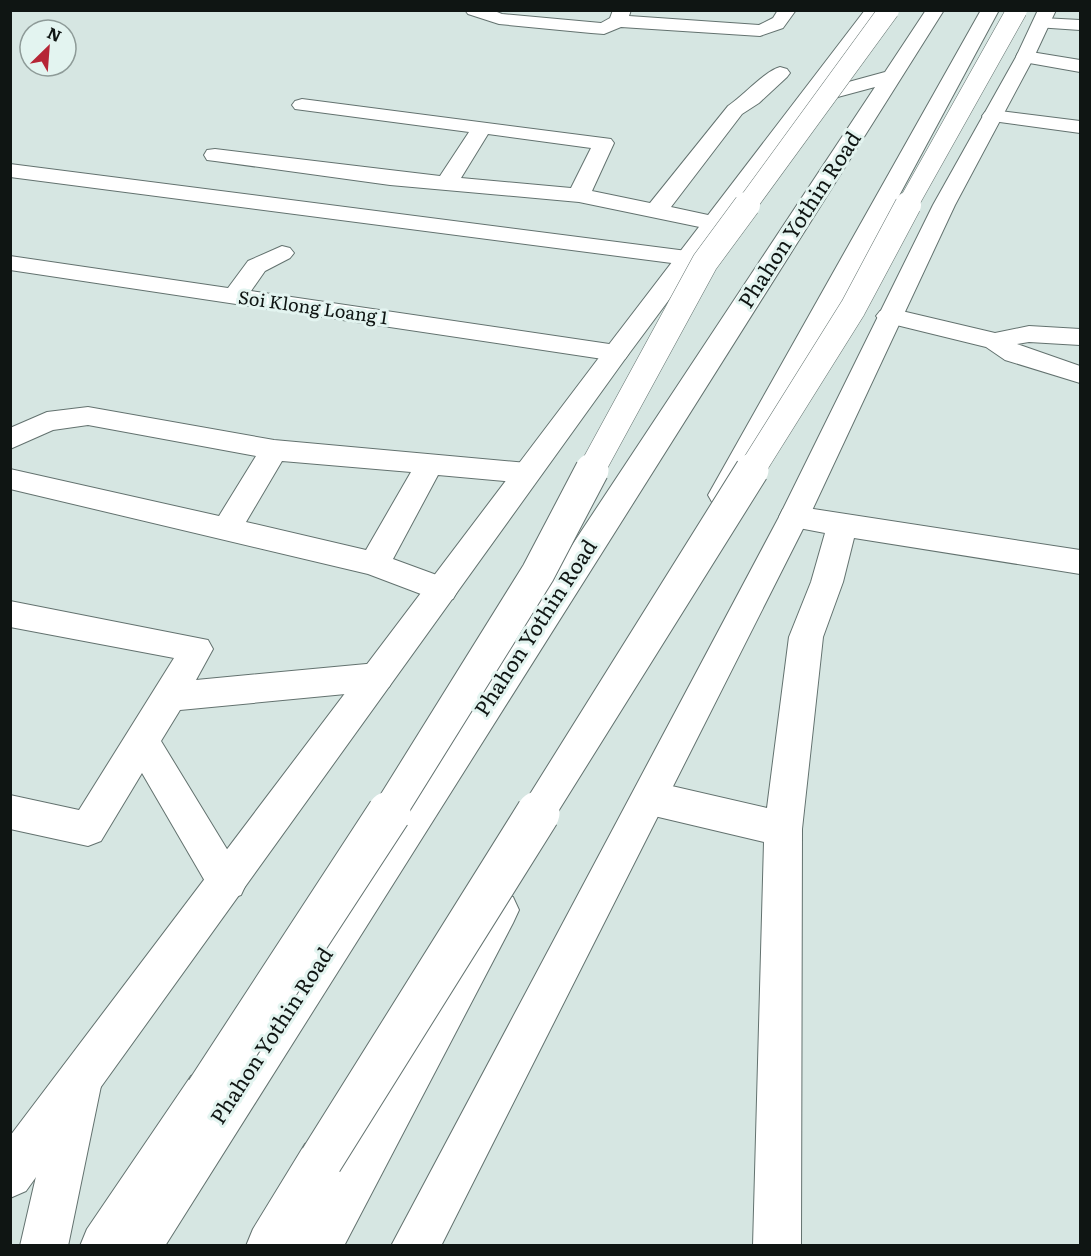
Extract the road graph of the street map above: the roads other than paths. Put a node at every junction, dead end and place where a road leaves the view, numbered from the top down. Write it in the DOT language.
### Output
graph roads {
  1 [pos="474,10"];
  2 [pos="717,10"];
  3 [pos="787,10"];
  4 [pos="875,10"];
  5 [pos="889,10"];
  6 [pos="935,10"];
  7 [pos="990,10"];
  8 [pos="1035,14"];
  9 [pos="620,16"];
  10 [pos="1080,26"];
  11 [pos="710,29"];
  12 [pos="1025,57"];
  13 [pos="1080,66"];
  14 [pos="780,73"];
  15 [pos="893,76"];
  16 [pos="808,99"];
  17 [pos="302,105"];
  18 [pos="994,112"];
  19 [pos="1080,115"];
  20 [pos="482,127"];
  21 [pos="1080,128"];
  22 [pos="215,155"];
  23 [pos="10,170"];
  24 [pos="446,184"];
  25 [pos="579,195"];
  26 [pos="656,211"];
  27 [pos="714,223"];
  28 [pos="282,253"];
  29 [pos="687,258"];
  30 [pos="10,263"];
  31 [pos="235,296"];
  32 [pos="889,316"];
  33 [pos="1080,337"];
  34 [pos="995,341"];
  35 [pos="616,352"];
  36 [pos="1080,375"];
  37 [pos="10,440"];
  38 [pos="274,450"];
  39 [pos="430,464"];
  40 [pos="527,473"];
  41 [pos="10,479"];
  42 [pos="794,517"];
  43 [pos="842,526"];
  44 [pos="227,529"];
  45 [pos="1080,562"];
  46 [pos="374,564"];
  47 [pos="442,590"];
  48 [pos="10,614"];
  49 [pos="377,677"];
  50 [pos="170,697"];
  51 [pos="142,741"];
  52 [pos="650,798"];
  53 [pos="10,812"];
  54 [pos="783,829"];
  55 [pos="227,882"];
  56 [pos="80,1081"];
  57 [pos="10,1175"];
  58 [pos="44,1245"];
  59 [pos="104,1245"];
  60 [pos="137,1245"];
  61 [pos="270,1245"];
  62 [pos="318,1245"];
  63 [pos="415,1245"];
  64 [pos="777,1245"];
  1 -- 9 [label="main road"];
  2 -- 11 [label="main road"];
  3 -- 11 [label="main road"];
  4 -- 16 [label="main road"];
  5 -- 59 [label="main road, bridge"];
  6 -- 15 [label="main road, Phahon Yothin Road"];
  7 -- 62 [label="main road"];
  8 -- 10 [label="main road"];
  8 -- 12 [label="main road"];
  8 -- 61 [label="main road, bridge"];
  9 -- 11 [label="main road"];
  12 -- 13 [label="main road"];
  12 -- 18 [label="main road"];
  14 -- 26 [label="main road"];
  15 -- 16 [label="main road"];
  15 -- 60 [label="main road, Phahon Yothin Road"];
  16 -- 27 [label="main road"];
  17 -- 20 [label="main road"];
  18 -- 19 [label="main road"];
  18 -- 21 [label="main road"];
  18 -- 32 [label="main road"];
  20 -- 24 [label="main road"];
  20 -- 25 [label="main road"];
  22 -- 24 [label="main road"];
  23 -- 29 [label="main road"];
  24 -- 25 [label="main road"];
  25 -- 26 [label="main road"];
  26 -- 27 [label="main road"];
  27 -- 29 [label="main road"];
  28 -- 31 [label="main road"];
  29 -- 35 [label="main road"];
  30 -- 31 [label="main road, Soi Klong Loang 1"];
  31 -- 35 [label="main road, Soi Klong Loang 1"];
  32 -- 34 [label="main road"];
  32 -- 42 [label="main road"];
  33 -- 34 [label="main road"];
  34 -- 36 [label="main road"];
  35 -- 40 [label="main road"];
  37 -- 38 [label="main road"];
  38 -- 39 [label="main road"];
  38 -- 44 [label="main road"];
  39 -- 40 [label="main road"];
  39 -- 46 [label="main road"];
  40 -- 47 [label="main road"];
  41 -- 44 [label="main road"];
  42 -- 43 [label="main road"];
  42 -- 52 [label="main road"];
  43 -- 45 [label="main road"];
  43 -- 54 [label="main road"];
  44 -- 46 [label="main road"];
  46 -- 47 [label="main road"];
  47 -- 49 [label="main road"];
  48 -- 50 [label="main road"];
  49 -- 50 [label="main road"];
  49 -- 55 [label="main road"];
  50 -- 51 [label="main road"];
  51 -- 53 [label="main road"];
  51 -- 55 [label="main road"];
  52 -- 54 [label="main road"];
  52 -- 63 [label="main road"];
  54 -- 64 [label="main road"];
  55 -- 56 [label="main road"];
  56 -- 57 [label="main road"];
  56 -- 58 [label="main road"];
}
